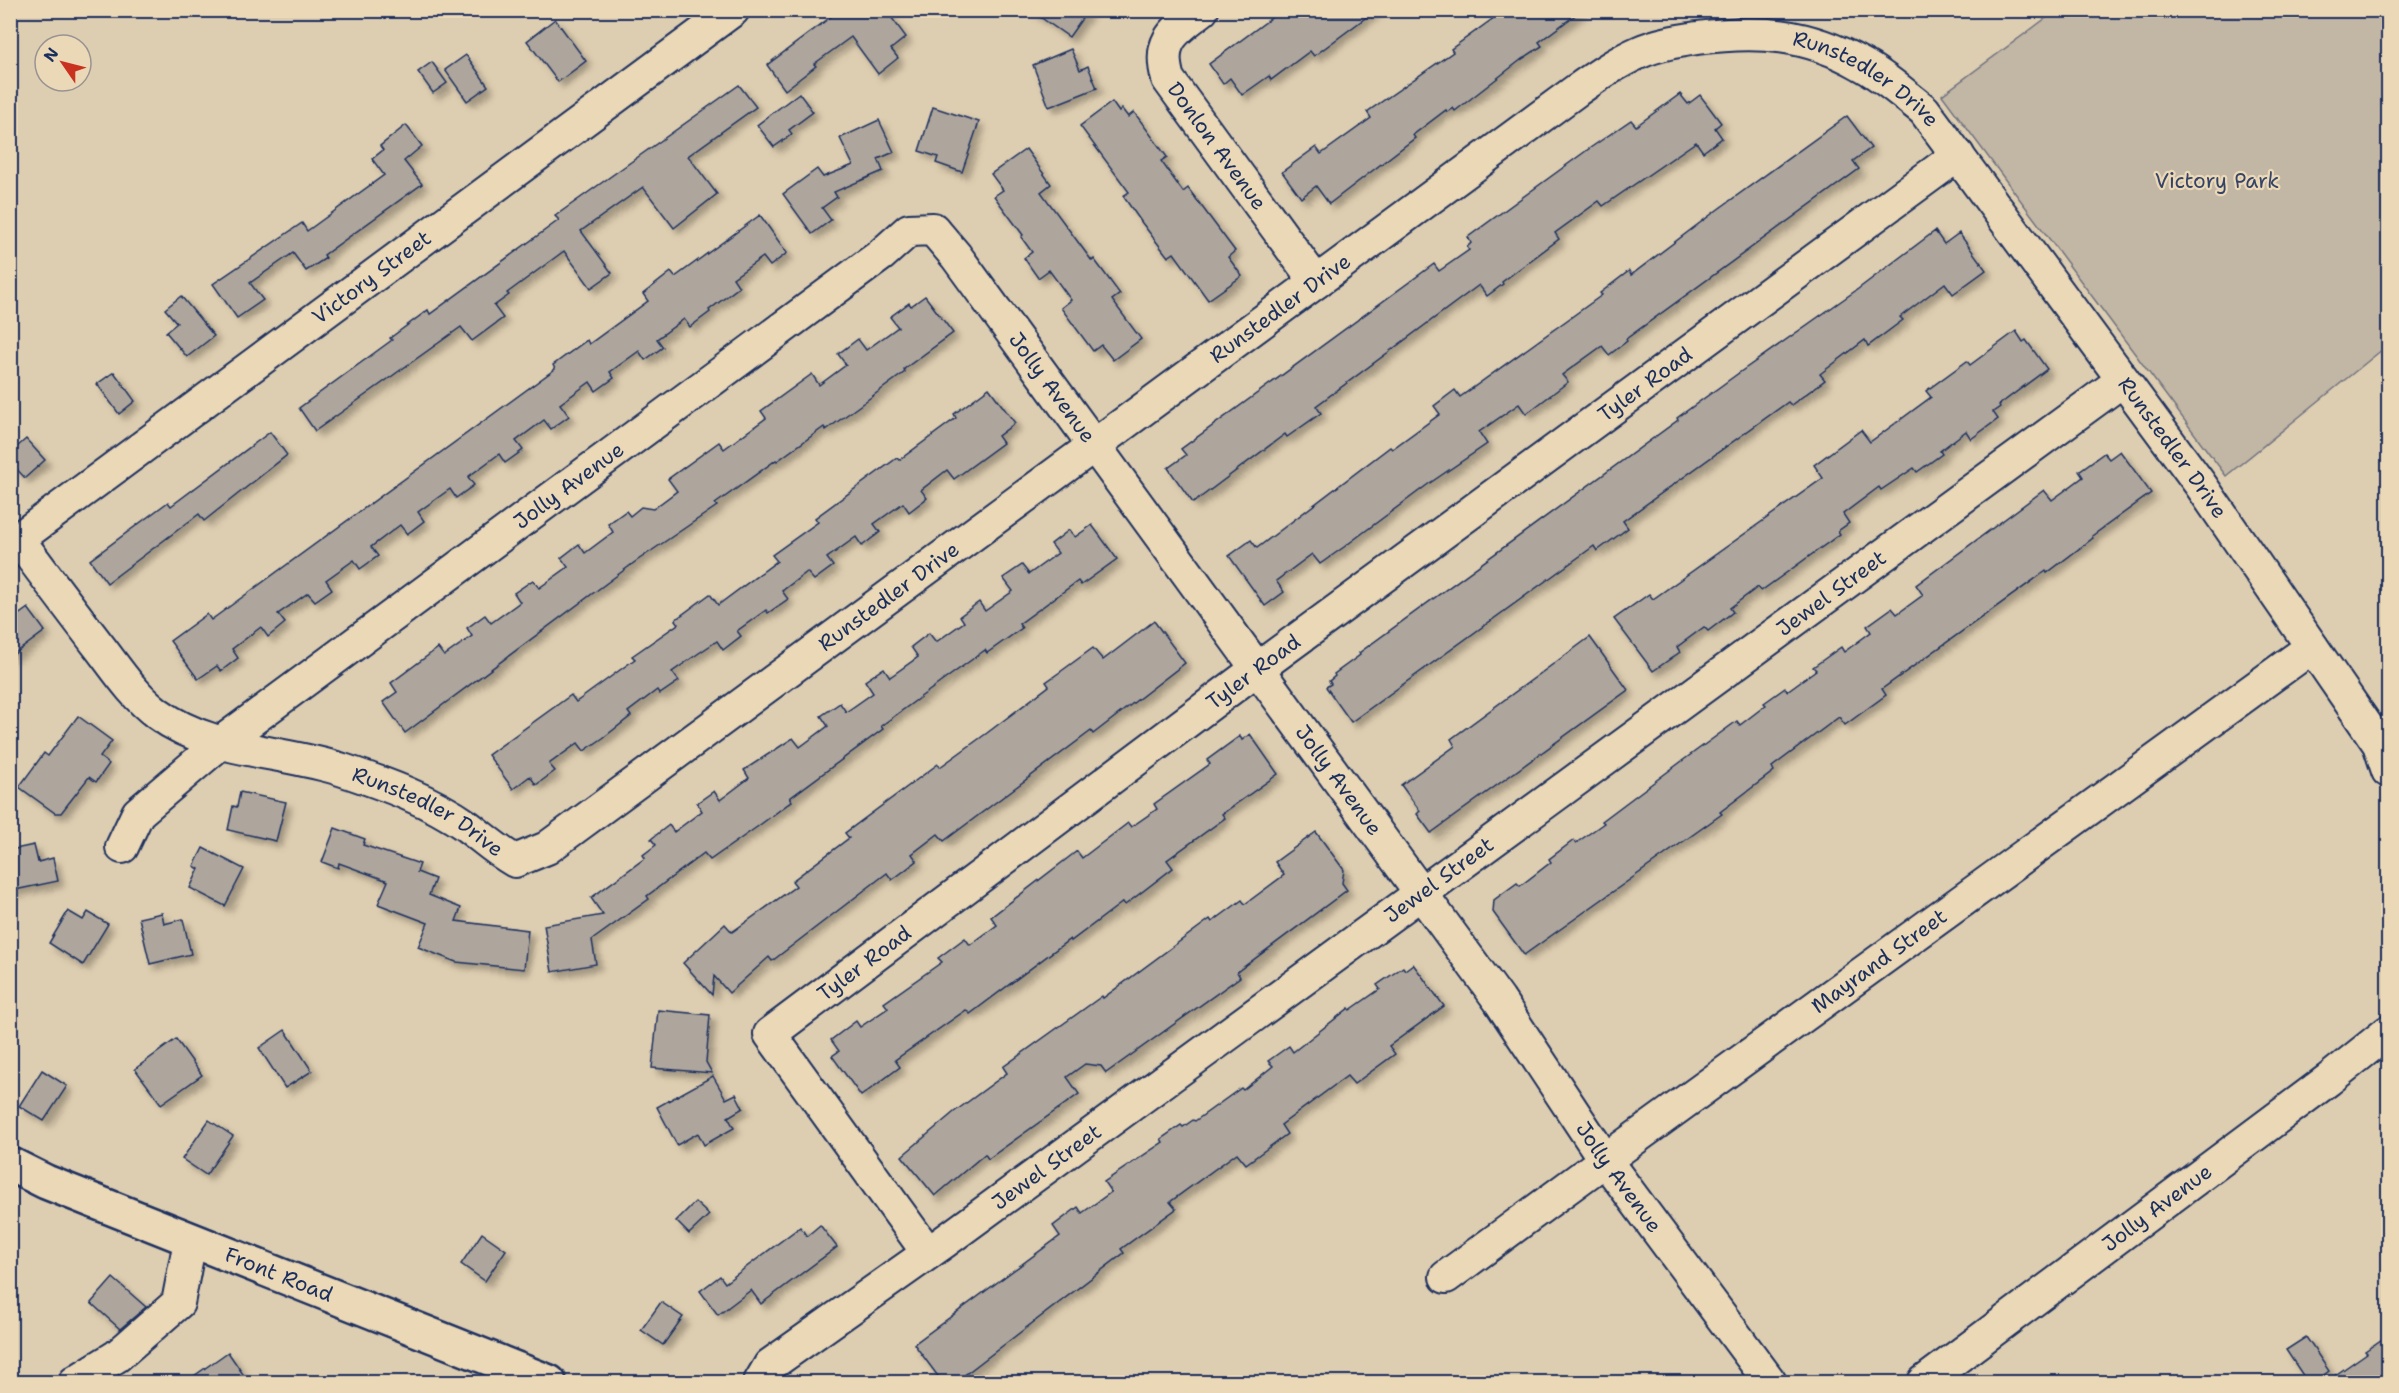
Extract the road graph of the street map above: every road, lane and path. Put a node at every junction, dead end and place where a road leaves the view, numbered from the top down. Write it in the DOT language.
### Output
graph roads {
  1 [pos="733,10"];
  2 [pos="1202,10"];
  3 [pos="1761,22"];
  4 [pos="1958,154"];
  5 [pos="1316,282"];
  6 [pos="2123,380"];
  7 [pos="1093,445"];
  8 [pos="14,542"];
  9 [pos="2312,647"];
  10 [pos="1257,669"];
  11 [pos="219,744"];
  12 [pos="2388,771"];
  13 [pos="122,847"];
  14 [pos="1421,893"];
  15 [pos="2388,1032"];
  16 [pos="1605,1160"];
  17 [pos="10,1164"];
  18 [pos="190,1240"];
  19 [pos="928,1253"];
  20 [pos="1446,1277"];
  21 [pos="75,1383"];
  22 [pos="549,1383"];
  23 [pos="760,1383"];
  24 [pos="1770,1383"];
  25 [pos="1924,1383"];
  1 -- 8 [label="street, Victory Street"];
  2 -- 5 [label="street, Donlon Avenue"];
  3 -- 4 [label="street, Runstedler Drive"];
  3 -- 5 [label="street, Runstedler Drive"];
  4 -- 6 [label="street, Runstedler Drive"];
  4 -- 10 [label="street, Tyler Road"];
  5 -- 7 [label="street, Runstedler Drive"];
  6 -- 9 [label="street, Runstedler Drive"];
  6 -- 14 [label="street, Jewel Street"];
  7 -- 10 [label="street, Jolly Avenue"];
  7 -- 11 [label="street, Runstedler Drive"];
  7 -- 11 [label="street, Jolly Avenue"];
  8 -- 11 [label="street, Runstedler Drive"];
  9 -- 12 [label="street, Runstedler Drive"];
  9 -- 16 [label="street, Mayrand Street"];
  10 -- 14 [label="street, Jolly Avenue"];
  10 -- 19 [label="street, Tyler Road"];
  11 -- 13 [label="street, Jolly Avenue"];
  14 -- 16 [label="street, Jolly Avenue"];
  14 -- 19 [label="street, Jewel Street"];
  15 -- 25 [label="street, Jolly Avenue"];
  16 -- 20 [label="street, Mayrand Street"];
  16 -- 24 [label="street, Jolly Avenue"];
  17 -- 18 [label="main road, Front Road"];
  18 -- 21 [label="street"];
  18 -- 22 [label="main road, Front Road"];
  19 -- 23 [label="street, Jewel Street"];
}
